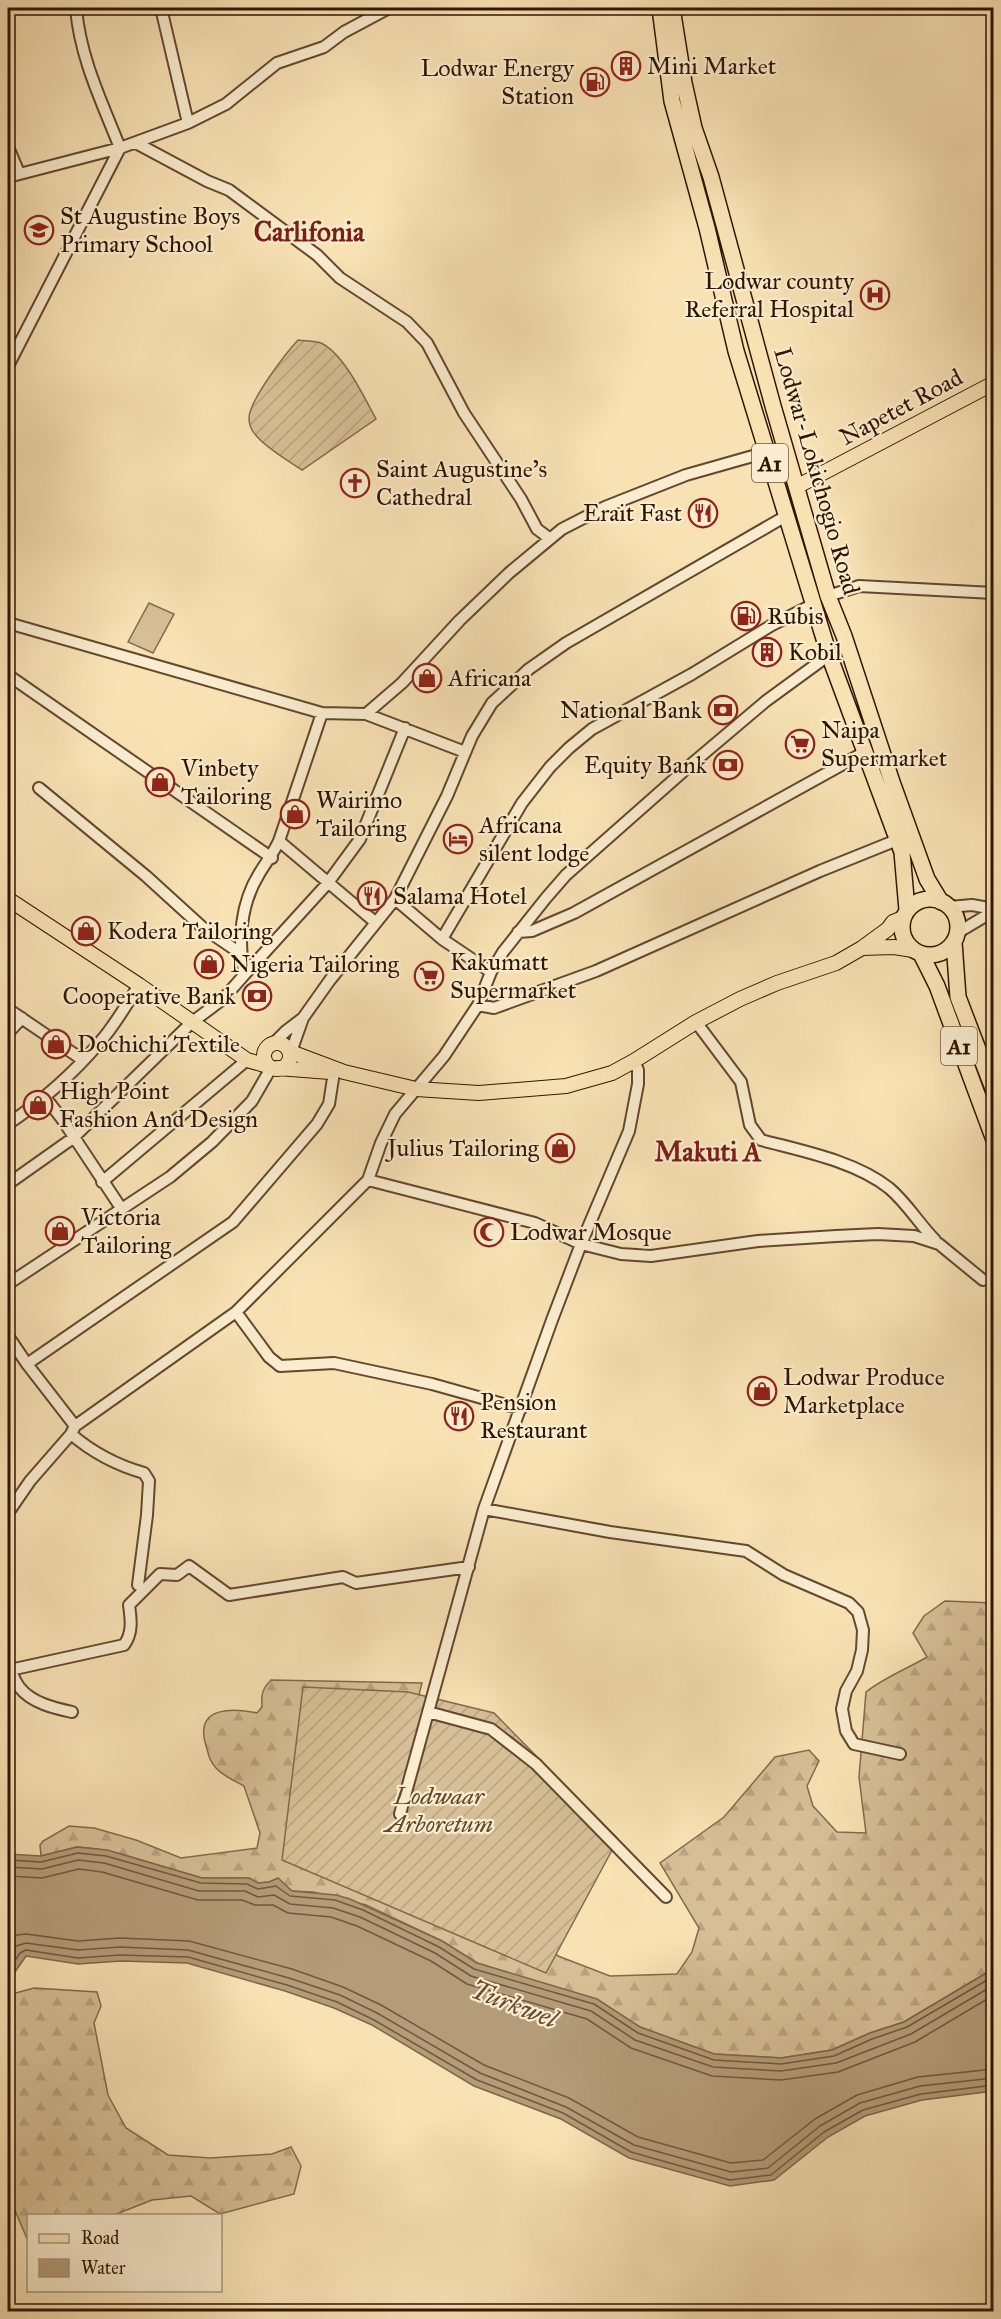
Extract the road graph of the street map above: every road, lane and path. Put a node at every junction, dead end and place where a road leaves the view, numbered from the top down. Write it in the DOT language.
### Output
graph roads {
  1 [pos="76,8"];
  2 [pos="161,8"];
  3 [pos="389,8"];
  4 [pos="660,8"];
  5 [pos="672,8"];
  6 [pos="188,123"];
  7 [pos="136,143"];
  8 [pos="8,147"];
  9 [pos="120,148"];
  10 [pos="19,173"];
  11 [pos="8,177"];
  12 [pos="8,366"];
  13 [pos="993,383"];
  14 [pos="767,452"];
  15 [pos="798,486"];
  16 [pos="786,516"];
  17 [pos="549,538"];
  18 [pos="993,593"];
  19 [pos="828,596"];
  20 [pos="814,604"];
  21 [pos="8,623"];
  22 [pos="830,655"];
  23 [pos="8,675"];
  24 [pos="322,713"];
  25 [pos="366,714"];
  26 [pos="405,728"];
  27 [pos="465,752"];
  28 [pos="865,752"];
  29 [pos="39,788"];
  30 [pos="897,840"];
  31 [pos="279,841"];
  32 [pos="272,858"];
  33 [pos="327,884"];
  34 [pos="395,899"];
  35 [pos="8,901"];
  36 [pos="945,904"];
  37 [pos="993,910"];
  38 [pos="905,914"];
  39 [pos="375,922"];
  40 [pos="518,932"];
  41 [pos="956,938"];
  42 [pos="442,939"];
  43 [pos="861,948"];
  44 [pos="917,952"];
  45 [pos="240,953"];
  46 [pos="491,972"];
  47 [pos="245,974"];
  48 [pos="139,985"];
  49 [pos="478,1005"];
  50 [pos="8,1009"];
  51 [pos="22,1018"];
  52 [pos="303,1018"];
  53 [pos="696,1022"];
  54 [pos="191,1023"];
  55 [pos="8,1033"];
  56 [pos="227,1045"];
  57 [pos="270,1047"];
  58 [pos="291,1052"];
  59 [pos="83,1060"];
  60 [pos="247,1060"];
  61 [pos="634,1061"];
  62 [pos="272,1067"];
  63 [pos="339,1072"];
  64 [pos="417,1089"];
  65 [pos="993,1091"];
  66 [pos="45,1097"];
  67 [pos="8,1124"];
  68 [pos="73,1138"];
  69 [pos="993,1140"];
  70 [pos="368,1180"];
  71 [pos="102,1182"];
  72 [pos="8,1184"];
  73 [pos="121,1208"];
  74 [pos="581,1244"];
  75 [pos="939,1244"];
  76 [pos="983,1280"];
  77 [pos="8,1284"];
  78 [pos="236,1312"];
  79 [pos="8,1336"];
  80 [pos="27,1365"];
  81 [pos="521,1409"];
  82 [pos="73,1430"];
  83 [pos="484,1509"];
  84 [pos="8,1513"];
  85 [pos="469,1567"];
  86 [pos="138,1585"];
  87 [pos="9,1669"];
  88 [pos="72,1712"];
  89 [pos="428,1712"];
  90 [pos="900,1754"];
  91 [pos="400,1814"];
  92 [pos="666,1897"];
  1 -- 9 [label="street"];
  2 -- 6 [label="street"];
  3 -- 6 [label="street"];
  4 -- 14 [label="highway, Lodwar-Lokichogio Road / A1"];
  5 -- 15 [label="highway, Lodwar-Lokichogio Road / A1"];
  6 -- 7 [label="street"];
  7 -- 9 [label="street"];
  7 -- 17 [label="street"];
  8 -- 10 [label="street"];
  9 -- 10 [label="street"];
  9 -- 12 [label="street"];
  10 -- 11 [label="street"];
  13 -- 15 [label="main road, Napetet Road"];
  14 -- 16 [label="highway, Lodwar-Lokichogio Road / A1"];
  14 -- 17 [label="street"];
  15 -- 19 [label="highway, Lodwar-Lokichogio Road / A1"];
  16 -- 20 [label="highway, Lodwar-Lokichogio Road / A1"];
  16 -- 27 [label="street"];
  17 -- 25 [label="street"];
  18 -- 19 [label="street"];
  19 -- 36 [label="highway, Lodwar-Lokichogio Road / A1"];
  20 -- 22 [label="highway, Lodwar-Lokichogio Road / A1"];
  20 -- 42 [label="street"];
  21 -- 24 [label="street"];
  22 -- 28 [label="highway, Lodwar-Lokichogio Road / A1"];
  22 -- 40 [label="street"];
  23 -- 32 [label="street"];
  24 -- 25 [label="street"];
  24 -- 31 [label="street"];
  25 -- 26 [label="street"];
  26 -- 27 [label="street"];
  26 -- 33 [label="street"];
  27 -- 34 [label="street"];
  28 -- 30 [label="highway, Lodwar-Lokichogio Road / A1"];
  28 -- 40 [label="street"];
  29 -- 45 [label="street"];
  30 -- 38 [label="highway, Lodwar-Lokichogio Road / A1"];
  30 -- 49 [label="street"];
  31 -- 32 [label="street"];
  31 -- 33 [label="street"];
  32 -- 45 [label="street"];
  33 -- 39 [label="street"];
  33 -- 47 [label="street"];
  34 -- 39 [label="street"];
  34 -- 42 [label="street"];
  35 -- 48 [label="main road"];
  36 -- 37 [label="street"];
  36 -- 38 [label="highway"];
  36 -- 41 [label="highway, A1"];
  37 -- 41 [label="street"];
  38 -- 43 [label="main road"];
  38 -- 44 [label="highway, A1"];
  39 -- 52 [label="street"];
  40 -- 46 [label="street"];
  41 -- 44 [label="highway"];
  41 -- 65 [label="highway, A1"];
  42 -- 46 [label="street"];
  43 -- 44 [label="main road"];
  43 -- 53 [label="main road"];
  44 -- 69 [label="highway, A1"];
  45 -- 47 [label="street"];
  46 -- 49 [label="street"];
  47 -- 54 [label="street"];
  48 -- 54 [label="main road"];
  48 -- 59 [label="street"];
  49 -- 64 [label="street"];
  50 -- 51 [label="street"];
  51 -- 55 [label="street"];
  51 -- 59 [label="street"];
  52 -- 57 [label="street"];
  52 -- 58 [label="street"];
  53 -- 61 [label="main road"];
  53 -- 75 [label="street"];
  54 -- 56 [label="main road"];
  54 -- 68 [label="street"];
  56 -- 57 [label="main road"];
  56 -- 60 [label="main road"];
  57 -- 58 [label="main road"];
  57 -- 62 [label="main road"];
  58 -- 62 [label="main road"];
  58 -- 63 [label="main road"];
  59 -- 66 [label="street"];
  60 -- 62 [label="main road"];
  60 -- 71 [label="street"];
  61 -- 64 [label="main road"];
  61 -- 74 [label="street"];
  62 -- 63 [label="main road"];
  62 -- 73 [label="street"];
  63 -- 64 [label="main road"];
  63 -- 80 [label="street"];
  64 -- 70 [label="street"];
  66 -- 67 [label="street"];
  66 -- 68 [label="street"];
  68 -- 71 [label="street"];
  68 -- 72 [label="street"];
  70 -- 74 [label="street"];
  70 -- 78 [label="street"];
  71 -- 73 [label="street"];
  73 -- 77 [label="street"];
  74 -- 75 [label="street"];
  74 -- 81 [label="street"];
  75 -- 76 [label="street"];
  78 -- 81 [label="street"];
  78 -- 82 [label="street"];
  79 -- 80 [label="street"];
  80 -- 82 [label="street"];
  81 -- 83 [label="street"];
  82 -- 84 [label="street"];
  82 -- 86 [label="street"];
  83 -- 85 [label="street"];
  83 -- 90 [label="street"];
  85 -- 87 [label="street"];
  85 -- 89 [label="street"];
  87 -- 88 [label="street"];
  89 -- 91 [label="street"];
  89 -- 92 [label="street"];
}
